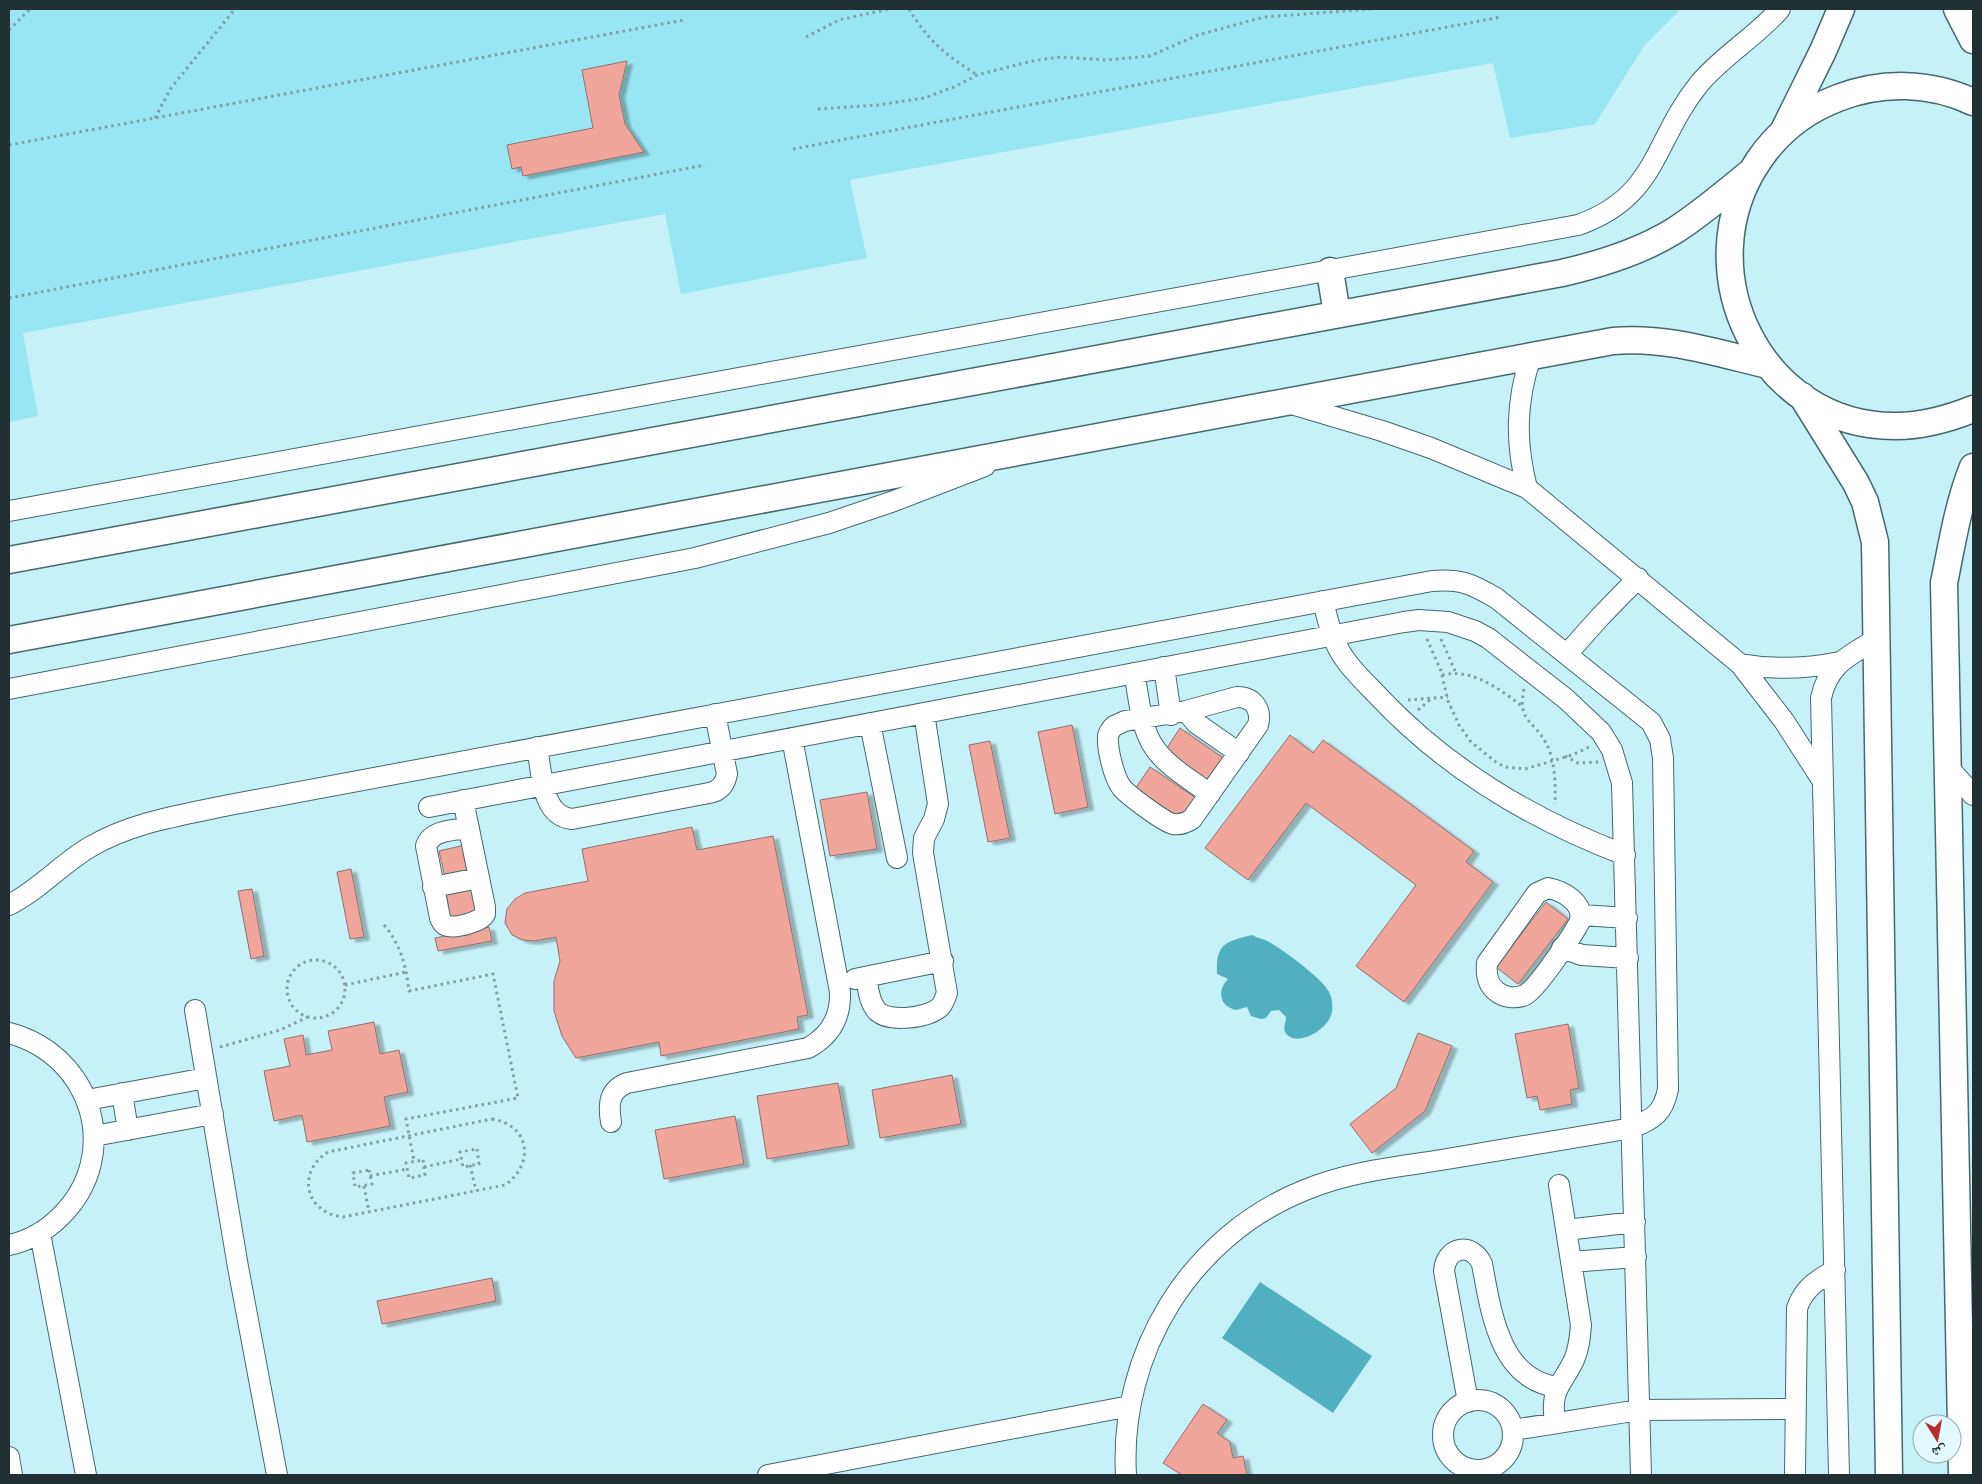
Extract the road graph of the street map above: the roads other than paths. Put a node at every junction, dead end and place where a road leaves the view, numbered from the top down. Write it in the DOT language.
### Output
graph roads {
  1 [pos="1780,9"];
  2 [pos="1841,9"];
  3 [pos="1957,9"];
  4 [pos="1973,40"];
  5 [pos="1973,102"];
  6 [pos="1783,131"];
  7 [pos="1751,172"];
  8 [pos="1330,271"];
  9 [pos="1337,314"];
  10 [pos="1530,356"];
  11 [pos="1768,364"];
  12 [pos="1802,396"];
  13 [pos="1283,402"];
  14 [pos="1973,409"];
  15 [pos="1023,450"];
  16 [pos="1973,468"];
  17 [pos="1527,488"];
  18 [pos="9,511"];
  19 [pos="9,560"];
  20 [pos="1638,578"];
  21 [pos="1323,601"];
  22 [pos="1332,636"];
  23 [pos="1877,638"];
  24 [pos="9,640"];
  25 [pos="1567,654"];
  26 [pos="1840,662"];
  27 [pos="1740,664"];
  28 [pos="1164,667"];
  29 [pos="1134,673"];
  30 [pos="9,689"];
  31 [pos="924,713"];
  32 [pos="1179,713"];
  33 [pos="715,714"];
  34 [pos="1143,719"];
  35 [pos="870,723"];
  36 [pos="792,738"];
  37 [pos="537,748"];
  38 [pos="723,751"];
  39 [pos="1238,753"];
  40 [pos="1948,767"];
  41 [pos="1823,781"];
  42 [pos="544,785"];
  43 [pos="1210,794"];
  44 [pos="1973,794"];
  45 [pos="463,800"];
  46 [pos="428,806"];
  47 [pos="469,828"];
  48 [pos="1625,855"];
  49 [pos="897,858"];
  50 [pos="479,878"];
  51 [pos="433,887"];
  52 [pos="9,905"];
  53 [pos="1582,915"];
  54 [pos="1627,918"];
  55 [pos="1562,948"];
  56 [pos="1628,958"];
  57 [pos="943,961"];
  58 [pos="866,977"];
  59 [pos="838,983"];
  60 [pos="195,1010"];
  61 [pos="9,1033"];
  62 [pos="206,1078"];
  63 [pos="122,1093"];
  64 [pos="87,1100"];
  65 [pos="212,1114"];
  66 [pos="611,1122"];
  67 [pos="1632,1128"];
  68 [pos="128,1130"];
  69 [pos="94,1136"];
  70 [pos="1559,1186"];
  71 [pos="1635,1222"];
  72 [pos="1566,1230"];
  73 [pos="40,1233"];
  74 [pos="9,1245"];
  75 [pos="1636,1257"];
  76 [pos="1571,1262"];
  77 [pos="1835,1270"];
  78 [pos="1558,1387"];
  79 [pos="1468,1402"];
  80 [pos="1130,1406"];
  81 [pos="1795,1409"];
  82 [pos="1639,1410"];
  83 [pos="1555,1423"];
  84 [pos="1513,1430"];
  85 [pos="9,1457"];
  86 [pos="12,1475"];
  87 [pos="86,1475"];
  88 [pos="277,1475"];
  89 [pos="768,1475"];
  90 [pos="1126,1475"];
  91 [pos="1641,1475"];
  92 [pos="1795,1475"];
  93 [pos="1840,1475"];
  94 [pos="1889,1475"];
  95 [pos="1962,1475"];
  1 -- 8 [label="street"];
  2 -- 6 [label="main road"];
  3 -- 4 [label="main road"];
  5 -- 6 [label="main road"];
  6 -- 7 [label="main road"];
  7 -- 9 [label="main road"];
  7 -- 11 [label="main road"];
  8 -- 9 [label="main road"];
  8 -- 18 [label="street"];
  9 -- 19 [label="main road"];
  10 -- 11 [label="main road"];
  10 -- 13 [label="main road"];
  10 -- 17 [label="street"];
  11 -- 12 [label="main road"];
  12 -- 14 [label="main road"];
  12 -- 23 [label="main road"];
  13 -- 15 [label="main road"];
  13 -- 17 [label="street"];
  15 -- 24 [label="main road"];
  15 -- 30 [label="street"];
  16 -- 40 [label="main road"];
  17 -- 20 [label="street"];
  20 -- 25 [label="street"];
  20 -- 27 [label="street"];
  21 -- 22 [label="street"];
  21 -- 25 [label="street"];
  21 -- 33 [label="street"];
  22 -- 28 [label="street"];
  22 -- 48 [label="street"];
  22 -- 48 [label="street"];
  23 -- 26 [label="street"];
  23 -- 94 [label="main road"];
  25 -- 67 [label="street"];
  26 -- 27 [label="street"];
  26 -- 41 [label="street"];
  27 -- 41 [label="street"];
  28 -- 29 [label="street"];
  28 -- 32 [label="street"];
  29 -- 31 [label="street"];
  29 -- 34 [label="street"];
  31 -- 35 [label="street"];
  31 -- 57 [label="street"];
  32 -- 34 [label="street"];
  32 -- 39 [label="street"];
  32 -- 39 [label="street"];
  33 -- 37 [label="street"];
  33 -- 38 [label="street"];
  34 -- 43 [label="street"];
  34 -- 43 [label="street"];
  35 -- 36 [label="street"];
  35 -- 49 [label="street"];
  36 -- 38 [label="street"];
  36 -- 59 [label="street"];
  37 -- 42 [label="street"];
  37 -- 52 [label="street"];
  38 -- 42 [label="street"];
  38 -- 42 [label="street"];
  39 -- 43 [label="street"];
  40 -- 44 [label="street"];
  40 -- 95 [label="main road"];
  41 -- 77 [label="street"];
  42 -- 45 [label="street"];
  45 -- 46 [label="street"];
  45 -- 47 [label="street"];
  47 -- 50 [label="street"];
  47 -- 51 [label="street"];
  48 -- 54 [label="street"];
  50 -- 51 [label="street"];
  50 -- 51 [label="street"];
  53 -- 54 [label="street"];
  53 -- 55 [label="street"];
  53 -- 55 [label="street"];
  54 -- 56 [label="street"];
  55 -- 56 [label="street"];
  56 -- 67 [label="street"];
  57 -- 58 [label="street"];
  57 -- 58 [label="street"];
  58 -- 59 [label="street"];
  59 -- 66 [label="street"];
  60 -- 62 [label="street"];
  61 -- 64 [label="street"];
  62 -- 63 [label="street"];
  62 -- 65 [label="street"];
  63 -- 64 [label="street"];
  63 -- 68 [label="street"];
  64 -- 69 [label="street"];
  65 -- 68 [label="street"];
  65 -- 88 [label="street"];
  67 -- 71 [label="street"];
  67 -- 80 [label="street"];
  68 -- 69 [label="street"];
  69 -- 73 [label="street"];
  70 -- 72 [label="street"];
  71 -- 72 [label="street"];
  71 -- 75 [label="street"];
  72 -- 76 [label="street"];
  73 -- 74 [label="street"];
  73 -- 87 [label="street"];
  75 -- 76 [label="street"];
  75 -- 82 [label="street"];
  76 -- 78 [label="street"];
  77 -- 81 [label="street"];
  77 -- 93 [label="street"];
  78 -- 79 [label="street"];
  78 -- 83 [label="street"];
  79 -- 84 [label="street"];
  79 -- 84 [label="street"];
  80 -- 89 [label="street"];
  80 -- 90 [label="street"];
  81 -- 82 [label="street"];
  81 -- 92 [label="street"];
  82 -- 83 [label="street"];
  82 -- 91 [label="street"];
  83 -- 84 [label="street"];
  85 -- 86 [label="street"];
}
